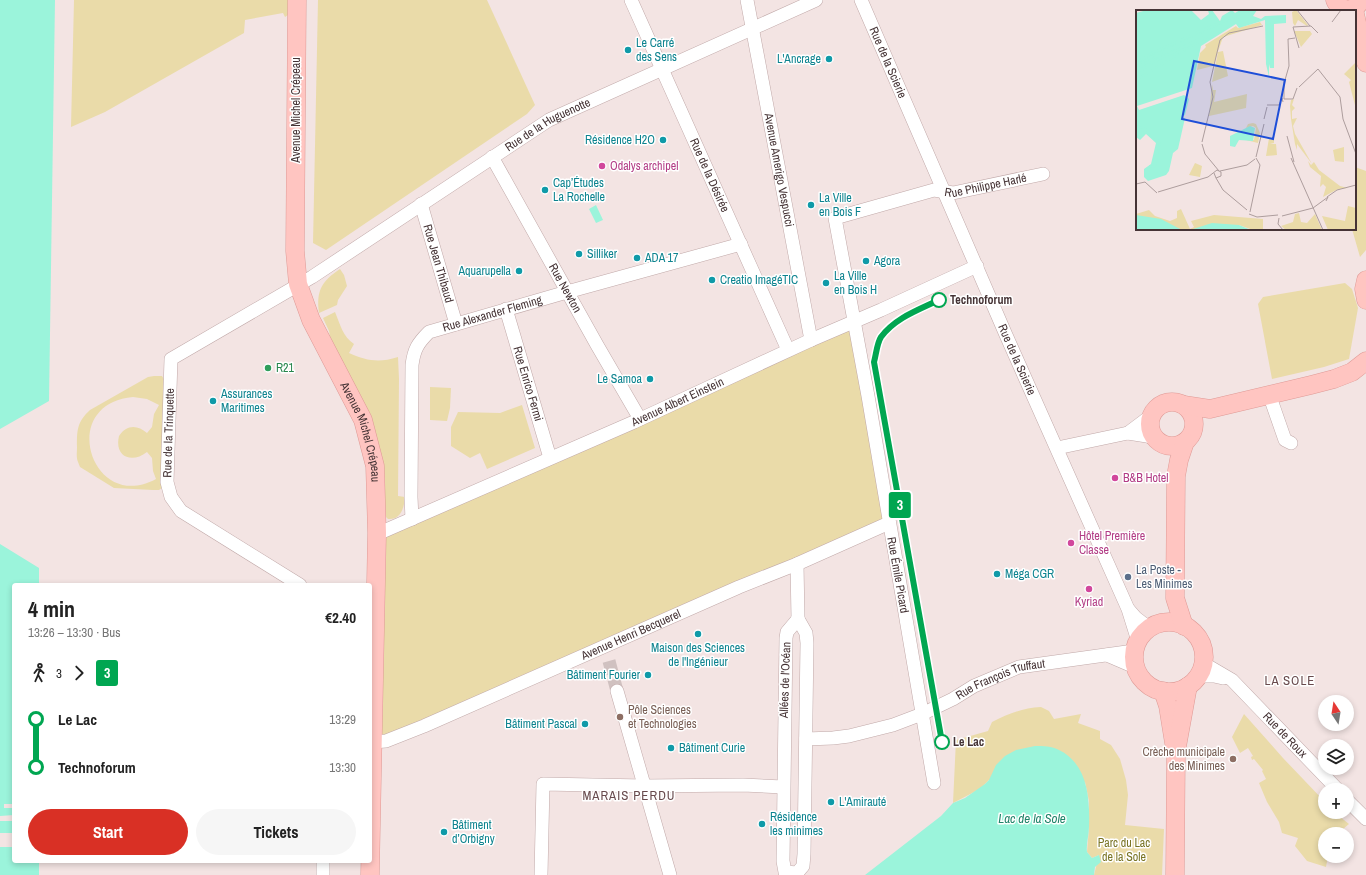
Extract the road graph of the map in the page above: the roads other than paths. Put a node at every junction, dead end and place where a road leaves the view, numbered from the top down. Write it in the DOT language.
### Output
graph roads {
  1 [pos="296,0"];
  2 [pos="631,0"];
  3 [pos="747,0"];
  4 [pos="816,0"];
  5 [pos="861,0"];
  6 [pos="1335,0"];
  7 [pos="1357,6"];
  8 [pos="753,28"];
  9 [pos="1366,63"];
  10 [pos="661,69"];
  11 [pos="492,157"];
  12 [pos="1043,174"];
  13 [pos="945,191"];
  14 [pos="421,204"];
  15 [pos="835,218"];
  16 [pos="741,244"];
  17 [pos="977,266"];
  18 [pos="1366,280"];
  19 [pos="298,284"];
  20 [pos="567,292"];
  21 [pos="1366,300"];
  22 [pos="506,309"];
  23 [pos="854,321"];
  24 [pos="456,324"];
  25 [pos="811,340"];
  26 [pos="788,350"];
  27 [pos="1366,350"];
  28 [pos="1361,364"];
  29 [pos="1269,394"];
  30 [pos="1184,405"];
  31 [pos="1228,405"];
  32 [pos="1152,415"];
  33 [pos="640,419"];
  34 [pos="1128,433"];
  35 [pos="1189,437"];
  36 [pos="1161,442"];
  37 [pos="1291,443"];
  38 [pos="1057,448"];
  39 [pos="550,458"];
  40 [pos="1176,476"];
  41 [pos="412,519"];
  42 [pos="889,523"];
  43 [pos="376,533"];
  44 [pos="797,564"];
  45 [pos="297,583"];
  46 [pos="1175,598"];
  47 [pos="798,619"];
  48 [pos="1184,626"];
  49 [pos="1144,642"];
  50 [pos="1196,675"];
  51 [pos="617,691"];
  52 [pos="1163,691"];
  53 [pos="922,714"];
  54 [pos="806,739"];
  55 [pos="372,742"];
  56 [pos="1176,752"];
  57 [pos="934,782"];
  58 [pos="1331,783"];
  59 [pos="644,786"];
  60 [pos="783,787"];
  61 [pos="1354,807"];
  62 [pos="1366,819"];
  63 [pos="323,863"];
  64 [pos="370,863"];
  65 [pos="793,874"];
  66 [pos="323,875"];
  67 [pos="370,875"];
  68 [pos="541,875"];
  69 [pos="670,875"];
  70 [pos="1175,875"];
  1 -- 19 [label="street, Avenue Michel Crépeau"];
  2 -- 10 [label="street, Rue de la Désirée"];
  3 -- 8 [label="street, Avenue Amerigo Vespucci"];
  4 -- 8 [label="street, Rue de la Huguenotte"];
  5 -- 13 [label="street, Rue de la Scierie"];
  6 -- 7 [label="street"];
  7 -- 9 [label="street"];
  8 -- 10 [label="street, Rue de la Huguenotte"];
  8 -- 25 [label="street, Avenue Amerigo Vespucci"];
  10 -- 11 [label="street, Rue de la Huguenotte"];
  10 -- 16 [label="street, Rue de la Désirée"];
  11 -- 14 [label="street, Rue de la Huguenotte"];
  11 -- 20 [label="street, Rue Newton"];
  12 -- 13 [label="street, Rue Philippe Harlé"];
  13 -- 15 [label="street, Rue Philippe Harlé"];
  13 -- 17 [label="street, Rue de la Scierie"];
  14 -- 19 [label="street, Rue de la Huguenotte"];
  14 -- 24 [label="street, Rue Jean Thibaud"];
  15 -- 23 [label="street, Rue Émile Picard"];
  16 -- 20 [label="street, Rue Alexander Fleming"];
  16 -- 26 [label="street, Rue de la Désirée"];
  17 -- 23 [label="street, Avenue Albert Einstein"];
  17 -- 38 [label="street, Rue de la Scierie"];
  18 -- 21 [label="street"];
  19 -- 43 [label="street, Avenue Michel Crépeau"];
  19 -- 45 [label="street, Rue de la Trinquette"];
  20 -- 22 [label="street, Rue Alexander Fleming"];
  20 -- 33 [label="street, Rue Newton"];
  22 -- 24 [label="street, Rue Alexander Fleming"];
  22 -- 39 [label="street, Rue Enrico Fermi"];
  23 -- 25 [label="street, Avenue Albert Einstein"];
  23 -- 42 [label="street, Rue Émile Picard"];
  24 -- 41 [label="street, Rue Alexander Fleming"];
  25 -- 26 [label="street, Avenue Albert Einstein"];
  26 -- 33 [label="street, Avenue Albert Einstein"];
  27 -- 28 [label="street"];
  28 -- 29 [label="street"];
  29 -- 31 [label="street"];
  29 -- 37 [label="street"];
  30 -- 31 [label="street"];
  30 -- 32 [label="street"];
  30 -- 35 [label="street"];
  31 -- 35 [label="street"];
  32 -- 34 [label="street"];
  32 -- 36 [label="street"];
  33 -- 39 [label="street, Avenue Albert Einstein"];
  34 -- 36 [label="street"];
  34 -- 38 [label="street"];
  35 -- 36 [label="street"];
  35 -- 40 [label="street"];
  36 -- 40 [label="street"];
  38 -- 49 [label="street, Rue de la Scierie"];
  39 -- 41 [label="street, Avenue Albert Einstein"];
  40 -- 46 [label="street"];
  41 -- 43 [label="street, Avenue Albert Einstein"];
  42 -- 44 [label="street, Avenue Henri Becquerel"];
  42 -- 53 [label="street, Rue Émile Picard"];
  43 -- 55 [label="street, Avenue Michel Crépeau"];
  44 -- 47 [label="street"];
  44 -- 55 [label="street, Avenue Henri Becquerel"];
  46 -- 48 [label="street"];
  46 -- 49 [label="street"];
  47 -- 54 [label="street, Allées de l'Océan"];
  47 -- 60 [label="street, Allées de l'Océan"];
  48 -- 49 [label="street"];
  48 -- 50 [label="street"];
  49 -- 52 [label="street"];
  49 -- 53 [label="street, Rue François Truffaut"];
  50 -- 52 [label="street"];
  50 -- 56 [label="street"];
  50 -- 58 [label="street, Rue de Roux"];
  51 -- 59 [label="street"];
  52 -- 56 [label="street"];
  53 -- 54 [label="street, Rue François Truffaut"];
  53 -- 57 [label="street, Rue Émile Picard"];
  54 -- 65 [label="street, Allées de l'Océan"];
  56 -- 70 [label="street"];
  59 -- 60 [label="street"];
  59 -- 68 [label="street"];
  59 -- 69 [label="street"];
  60 -- 65 [label="street, Allées de l'Océan"];
  61 -- 62 [label="street"];
  63 -- 66 [label="street"];
  64 -- 67 [label="street, Avenue Michel Crépeau"];
}
